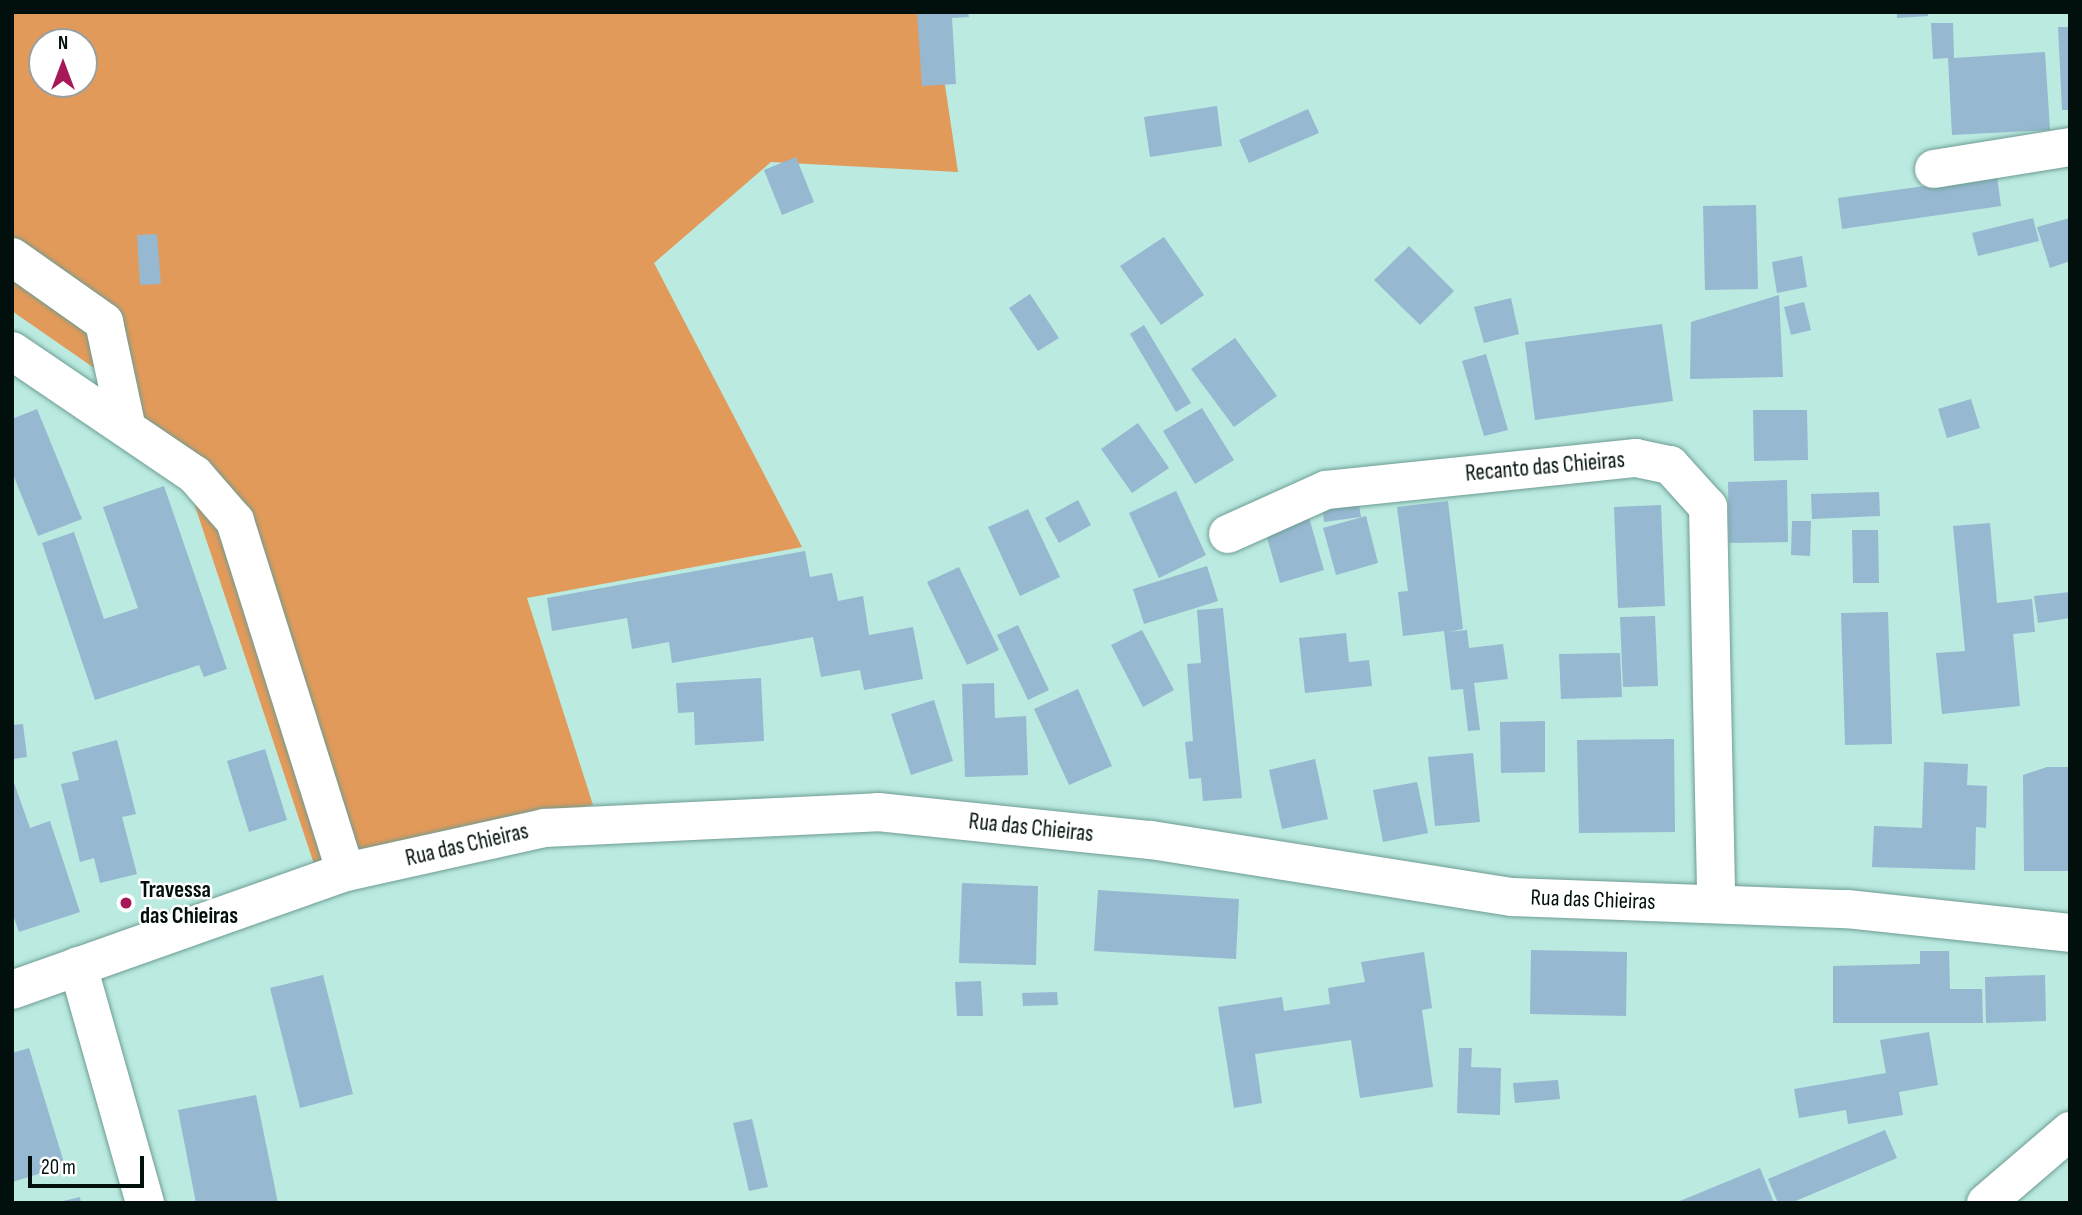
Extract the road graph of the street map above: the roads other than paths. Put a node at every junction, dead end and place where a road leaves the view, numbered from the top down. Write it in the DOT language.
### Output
graph roads {
  1 [pos="2070,147"];
  2 [pos="1934,169"];
  3 [pos="12,257"];
  4 [pos="12,351"];
  5 [pos="127,429"];
  6 [pos="1228,534"];
  7 [pos="346,872"];
  8 [pos="1716,904"];
  9 [pos="2070,933"];
  10 [pos="78,966"];
  11 [pos="12,990"];
  12 [pos="2070,1131"];
  13 [pos="145,1203"];
  14 [pos="1986,1203"];
  1 -- 2 [label="street"];
  3 -- 5 [label="street"];
  4 -- 5 [label="street"];
  5 -- 7 [label="street"];
  6 -- 8 [label="street, Recanto das Chieiras"];
  7 -- 8 [label="street, Rua das Chieiras"];
  7 -- 10 [label="street, Rua das Chieiras"];
  8 -- 9 [label="street, Rua das Chieiras"];
  10 -- 11 [label="street, Rua das Chieiras"];
  10 -- 13 [label="street"];
  12 -- 14 [label="street"];
}
